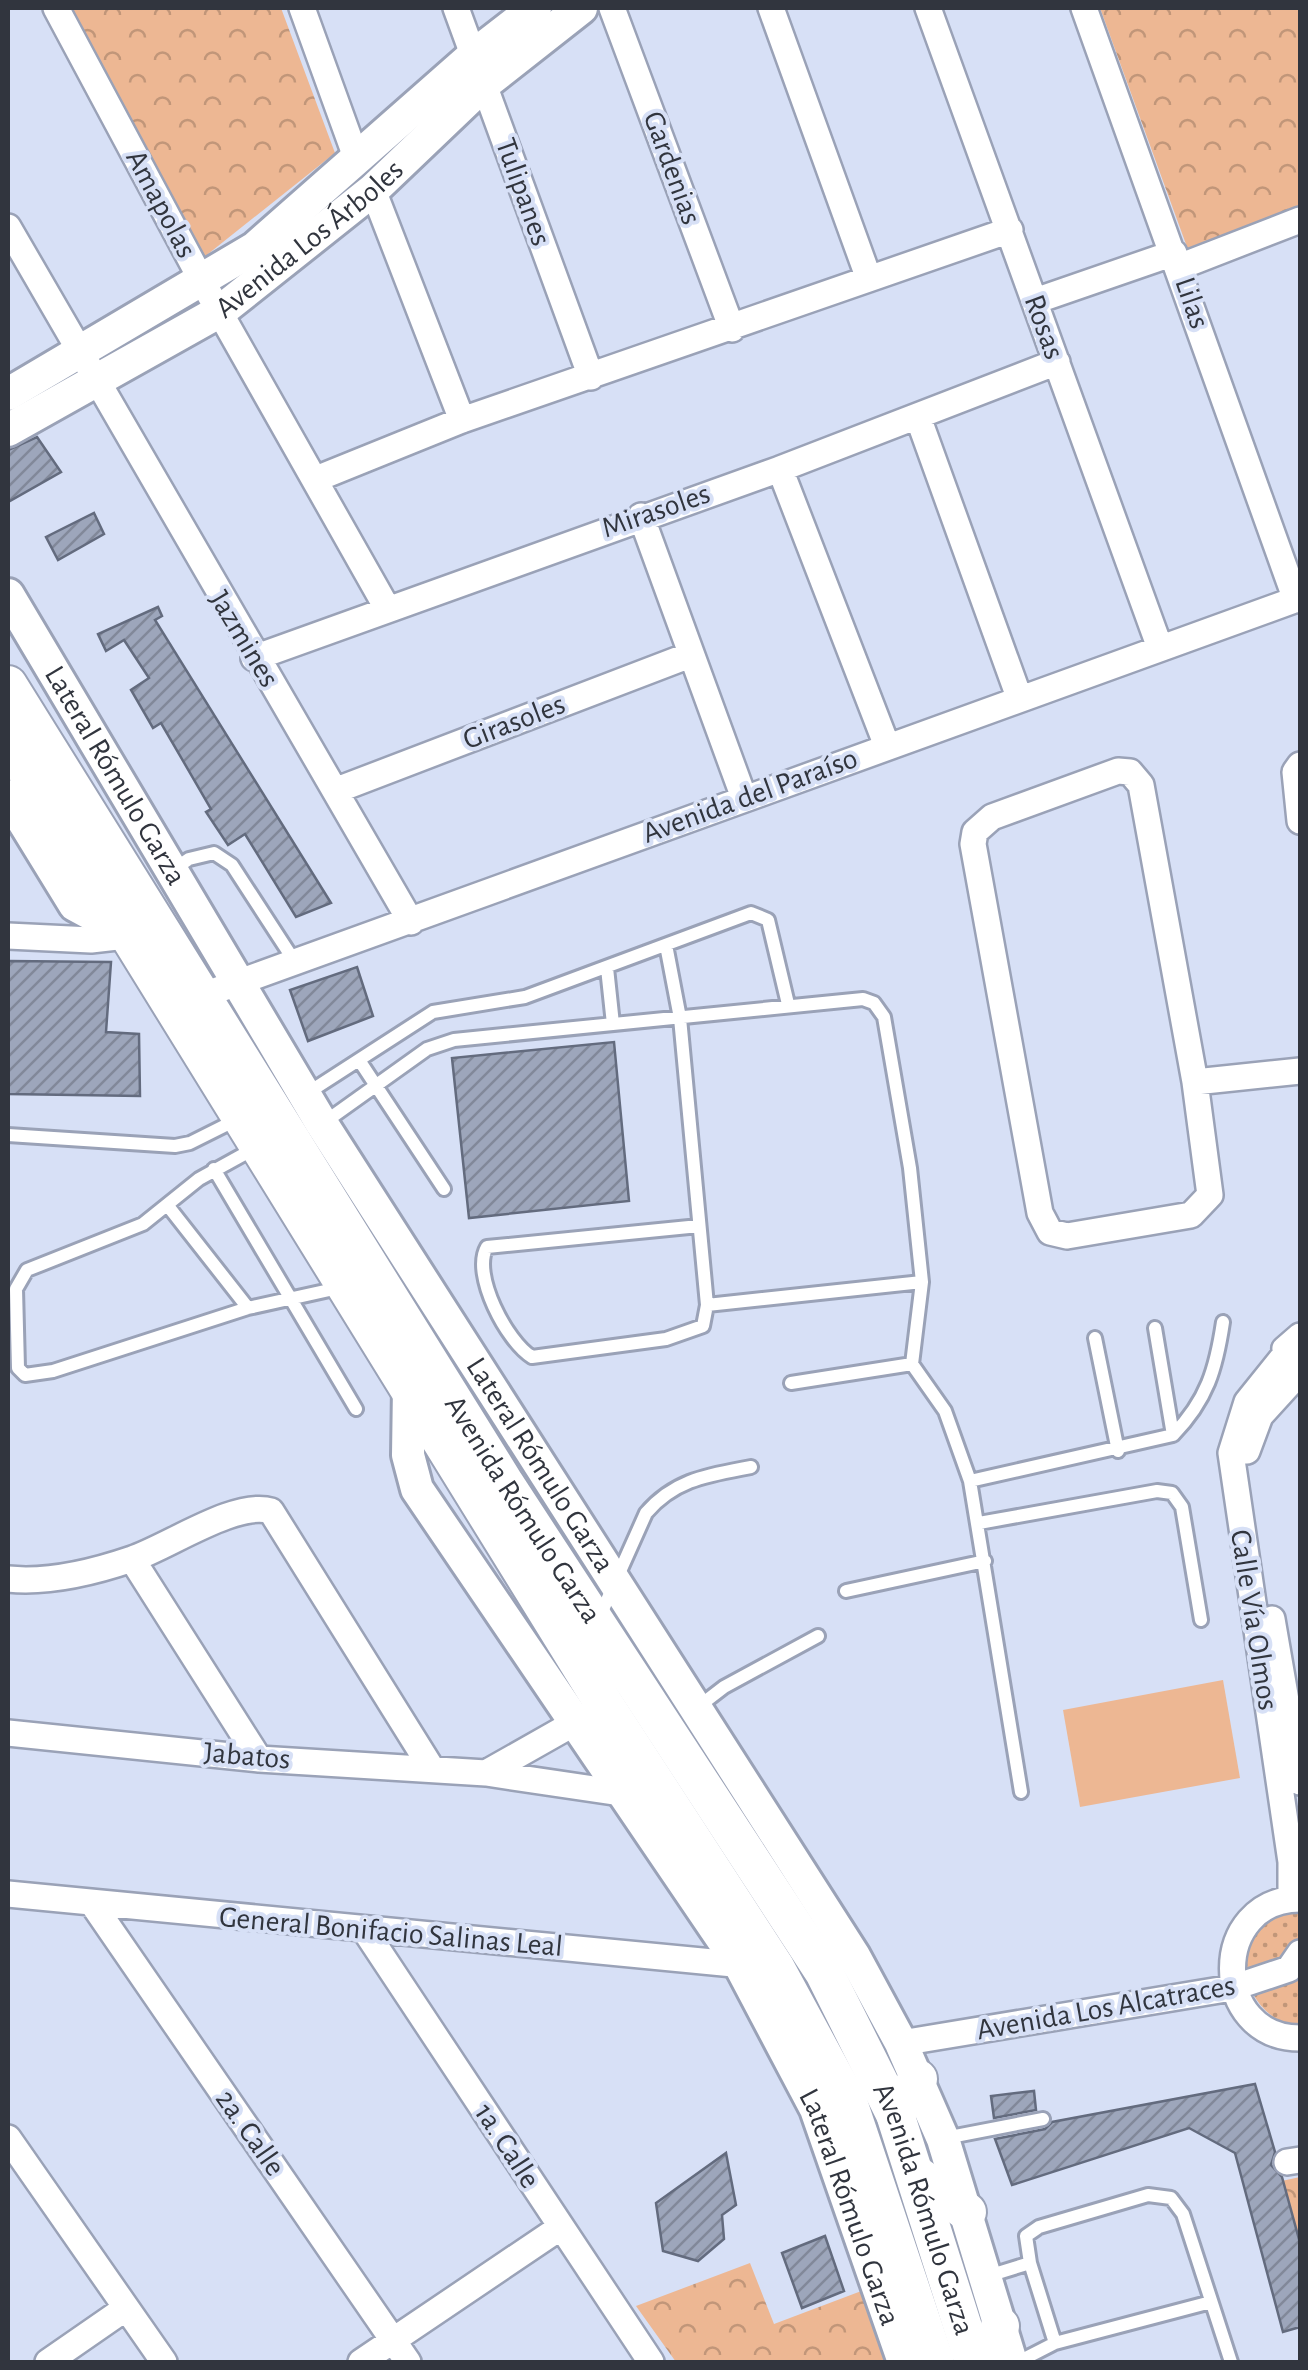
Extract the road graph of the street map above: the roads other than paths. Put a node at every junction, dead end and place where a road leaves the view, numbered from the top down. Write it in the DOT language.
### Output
graph roads {
  1 [pos="56,8"];
  2 [pos="302,8"];
  3 [pos="456,8"];
  4 [pos="535,8"];
  5 [pos="581,8"];
  6 [pos="612,8"];
  7 [pos="771,8"];
  8 [pos="928,8"];
  9 [pos="1084,8"];
  10 [pos="478,70"];
  11 [pos="357,160"];
  12 [pos="373,190"];
  13 [pos="1300,220"];
  14 [pos="8,227"];
  15 [pos="1010,230"];
  16 [pos="1176,260"];
  17 [pos="869,279"];
  18 [pos="202,281"];
  19 [pos="1035,301"];
  20 [pos="222,310"];
  21 [pos="732,329"];
  22 [pos="1056,362"];
  23 [pos="86,369"];
  24 [pos="592,377"];
  25 [pos="8,394"];
  26 [pos="918,417"];
  27 [pos="462,420"];
  28 [pos="8,430"];
  29 [pos="780,469"];
  30 [pos="316,479"];
  31 [pos="641,516"];
  32 [pos="8,595"];
  33 [pos="1298,599"];
  34 [pos="387,608"];
  35 [pos="1160,648"];
  36 [pos="690,655"];
  37 [pos="254,658"];
  38 [pos="8,685"];
  39 [pos="1019,698"];
  40 [pos="8,740"];
  41 [pos="886,746"];
  42 [pos="1298,768"];
  43 [pos="337,790"];
  44 [pos="8,796"];
  45 [pos="744,798"];
  46 [pos="1300,822"];
  47 [pos="170,872"];
  48 [pos="411,922"];
  49 [pos="125,934"];
  50 [pos="8,936"];
  51 [pos="666,944"];
  52 [pos="295,962"];
  53 [pos="606,968"];
  54 [pos="218,989"];
  55 [pos="788,1004"];
  56 [pos="468,1009"];
  57 [pos="680,1018"];
  58 [pos="613,1024"];
  59 [pos="471,1037"];
  60 [pos="358,1060"];
  61 [pos="1300,1072"];
  62 [pos="1196,1082"];
  63 [pos="373,1086"];
  64 [pos="304,1095"];
  65 [pos="322,1124"];
  66 [pos="250,1132"];
  67 [pos="8,1134"];
  68 [pos="214,1169"];
  69 [pos="444,1189"];
  70 [pos="168,1206"];
  71 [pos="699,1226"];
  72 [pos="922,1282"];
  73 [pos="345,1287"];
  74 [pos="293,1297"];
  75 [pos="707,1304"];
  76 [pos="248,1308"];
  77 [pos="1223,1322"];
  78 [pos="1155,1328"];
  79 [pos="1095,1338"];
  80 [pos="1296,1359"];
  81 [pos="912,1364"];
  82 [pos="791,1383"];
  83 [pos="356,1409"];
  84 [pos="1173,1435"];
  85 [pos="1118,1450"];
  86 [pos="751,1467"];
  87 [pos="970,1481"];
  88 [pos="979,1523"];
  89 [pos="132,1559"];
  90 [pos="985,1561"];
  91 [pos="615,1579"];
  92 [pos="8,1580"];
  93 [pos="846,1591"];
  94 [pos="1201,1620"];
  95 [pos="597,1623"];
  96 [pos="818,1636"];
  97 [pos="698,1707"];
  98 [pos="589,1715"];
  99 [pos="8,1733"];
  100 [pos="260,1759"];
  101 [pos="432,1768"];
  102 [pos="486,1774"];
  103 [pos="1300,1782"];
  104 [pos="1022,1792"];
  105 [pos="622,1795"];
  106 [pos="664,1796"];
  107 [pos="8,1894"];
  108 [pos="1296,1899"];
  109 [pos="92,1904"];
  110 [pos="364,1929"];
  111 [pos="1300,1953"];
  112 [pos="758,1966"];
  113 [pos="1232,1988"];
  114 [pos="1300,2038"];
  115 [pos="901,2043"];
  116 [pos="918,2078"];
  117 [pos="895,2114"];
  118 [pos="1043,2119"];
  119 [pos="8,2138"];
  120 [pos="942,2139"];
  121 [pos="917,2175"];
  122 [pos="967,2212"];
  123 [pos="561,2227"];
  124 [pos="1030,2263"];
  125 [pos="986,2277"];
  126 [pos="1211,2302"];
  127 [pos="126,2308"];
  128 [pos="1000,2326"];
  129 [pos="392,2340"];
  130 [pos="1056,2343"];
  131 [pos="48,2362"];
  132 [pos="164,2362"];
  133 [pos="362,2362"];
  134 [pos="408,2362"];
  135 [pos="651,2362"];
  136 [pos="904,2362"];
  137 [pos="935,2362"];
  138 [pos="974,2362"];
  139 [pos="992,2362"];
  140 [pos="1014,2362"];
  141 [pos="1231,2362"];
  1 -- 18 [label="street, Amapolas"];
  2 -- 11 [label="street"];
  3 -- 10 [label="street, Tulipanes"];
  4 -- 10 [label="street, Avenida Los Árboles"];
  5 -- 10 [label="street, Avenida Los Árboles"];
  6 -- 21 [label="street, Gardenias"];
  7 -- 17 [label="street"];
  8 -- 15 [label="street, Rosas"];
  9 -- 16 [label="street, Lilas"];
  10 -- 11 [label="street, Avenida Los Árboles"];
  10 -- 12 [label="street, Avenida Los Árboles"];
  10 -- 24 [label="street, Tulipanes"];
  11 -- 18 [label="street, Avenida Los Árboles"];
  12 -- 20 [label="street, Avenida Los Árboles"];
  12 -- 27 [label="street"];
  13 -- 16 [label="street"];
  14 -- 23 [label="street, Jazmines"];
  15 -- 17 [label="street"];
  15 -- 19 [label="street, Rosas"];
  16 -- 19 [label="street"];
  16 -- 33 [label="street, Lilas"];
  17 -- 21 [label="street"];
  18 -- 20 [label="street, Amapolas"];
  18 -- 23 [label="street, Avenida Los Árboles"];
  19 -- 22 [label="street, Rosas"];
  20 -- 23 [label="street, Avenida Los Árboles"];
  20 -- 30 [label="street, Amapolas"];
  21 -- 24 [label="street"];
  22 -- 26 [label="street, Mirasoles"];
  22 -- 35 [label="street, Rosas"];
  23 -- 25 [label="street, Avenida Los Árboles"];
  23 -- 28 [label="street, Avenida Los Árboles"];
  23 -- 37 [label="street, Jazmines"];
  24 -- 27 [label="street"];
  26 -- 29 [label="street, Mirasoles"];
  26 -- 39 [label="street"];
  27 -- 30 [label="street"];
  29 -- 31 [label="street, Mirasoles"];
  29 -- 41 [label="street"];
  30 -- 34 [label="street, Amapolas"];
  31 -- 34 [label="street, Mirasoles"];
  31 -- 36 [label="street"];
  32 -- 47 [label="street, Lateral Rómulo Garza"];
  33 -- 35 [label="street, Avenida del Paraíso"];
  34 -- 37 [label="street, Mirasoles"];
  35 -- 39 [label="street, Avenida del Paraíso"];
  36 -- 43 [label="street, Girasoles"];
  36 -- 45 [label="street"];
  37 -- 43 [label="street, Jazmines"];
  38 -- 54 [label="main road, Avenida Rómulo Garza"];
  39 -- 41 [label="street, Avenida del Paraíso"];
  40 -- 49 [label="main road, Avenida Rómulo Garza"];
  41 -- 45 [label="street, Avenida del Paraíso"];
  42 -- 46 [label="street"];
  43 -- 48 [label="street, Jazmines"];
  44 -- 49 [label="street"];
  45 -- 48 [label="street, Avenida del Paraíso"];
  47 -- 52 [label="lane"];
  47 -- 54 [label="street, Lateral Rómulo Garza"];
  48 -- 52 [label="street, Avenida del Paraíso"];
  49 -- 50 [label="street"];
  49 -- 66 [label="main road, Avenida Rómulo Garza"];
  51 -- 53 [label="lane"];
  51 -- 55 [label="lane"];
  51 -- 57 [label="lane"];
  52 -- 54 [label="street, Avenida del Paraíso"];
  53 -- 56 [label="lane"];
  53 -- 58 [label="lane"];
  54 -- 64 [label="street, Lateral Rómulo Garza"];
  54 -- 95 [label="main road, Avenida Rómulo Garza"];
  55 -- 57 [label="lane"];
  55 -- 72 [label="lane"];
  56 -- 59 [label="lane"];
  56 -- 60 [label="lane"];
  57 -- 58 [label="lane"];
  57 -- 71 [label="lane"];
  58 -- 59 [label="lane"];
  59 -- 63 [label="lane"];
  60 -- 63 [label="lane"];
  60 -- 64 [label="lane"];
  61 -- 62 [label="street"];
  62 -- 62 [label="street"];
  63 -- 65 [label="lane"];
  63 -- 69 [label="lane"];
  64 -- 65 [label="street, Lateral Rómulo Garza"];
  65 -- 91 [label="street, Lateral Rómulo Garza"];
  66 -- 67 [label="lane"];
  66 -- 68 [label="lane"];
  66 -- 73 [label="main road, Avenida Rómulo Garza"];
  68 -- 70 [label="lane"];
  68 -- 74 [label="lane"];
  70 -- 76 [label="lane"];
  70 -- 76 [label="lane"];
  71 -- 75 [label="lane"];
  71 -- 75 [label="lane"];
  72 -- 75 [label="lane"];
  72 -- 81 [label="lane"];
  73 -- 74 [label="lane"];
  73 -- 98 [label="main road, Avenida Rómulo Garza"];
  74 -- 76 [label="lane"];
  74 -- 83 [label="lane"];
  77 -- 84 [label="lane"];
  78 -- 84 [label="lane"];
  79 -- 85 [label="lane"];
  80 -- 103 [label="street, Calle Vía Olmos"];
  80 -- 108 [label="street, Calle Vía Olmos"];
  81 -- 82 [label="lane"];
  81 -- 87 [label="lane"];
  84 -- 85 [label="lane"];
  85 -- 87 [label="lane"];
  86 -- 91 [label="lane"];
  87 -- 88 [label="lane"];
  88 -- 90 [label="lane"];
  88 -- 94 [label="lane"];
  89 -- 92 [label="street"];
  89 -- 100 [label="street"];
  89 -- 101 [label="street"];
  90 -- 93 [label="lane"];
  90 -- 104 [label="lane"];
  91 -- 95 [label="lane"];
  91 -- 97 [label="street, Lateral Rómulo Garza"];
  95 -- 117 [label="main road, Avenida Rómulo Garza"];
  96 -- 97 [label="lane"];
  97 -- 115 [label="street, Lateral Rómulo Garza"];
  98 -- 102 [label="street"];
  98 -- 105 [label="street, Lateral Rómulo Garza"];
  98 -- 106 [label="main road, Avenida Rómulo Garza"];
  99 -- 100 [label="street, Jabatos"];
  100 -- 101 [label="street, Jabatos"];
  101 -- 102 [label="street, Jabatos"];
  102 -- 105 [label="street, Jabatos"];
  105 -- 106 [label="street, Jabatos"];
  105 -- 112 [label="street, Lateral Rómulo Garza"];
  106 -- 112 [label="main road, Avenida Rómulo Garza"];
  107 -- 109 [label="street, General Bonifacio Salinas Leal"];
  108 -- 113 [label="street"];
  109 -- 110 [label="street, General Bonifacio Salinas Leal"];
  109 -- 129 [label="street, 2a. Calle"];
  110 -- 112 [label="street, General Bonifacio Salinas Leal"];
  110 -- 123 [label="street, 1a. Calle"];
  111 -- 113 [label="street, Avenida Los Alcatraces"];
  112 -- 136 [label="street, Lateral Rómulo Garza"];
  112 -- 137 [label="main road, Avenida Rómulo Garza"];
  113 -- 114 [label="street"];
  113 -- 115 [label="street, Avenida Los Alcatraces"];
  115 -- 116 [label="street, Lateral Rómulo Garza"];
  116 -- 117 [label="main road"];
  116 -- 120 [label="street, Lateral Rómulo Garza"];
  117 -- 121 [label="main road, Avenida Rómulo Garza"];
  118 -- 120 [label="lane"];
  119 -- 127 [label="street"];
  120 -- 122 [label="street, Lateral Rómulo Garza"];
  121 -- 122 [label="main road"];
  121 -- 138 [label="main road, Avenida Rómulo Garza"];
  122 -- 125 [label="street, Lateral Rómulo Garza"];
  123 -- 129 [label="street"];
  123 -- 135 [label="street, 1a. Calle"];
  124 -- 125 [label="lane"];
  124 -- 126 [label="lane"];
  124 -- 130 [label="lane"];
  125 -- 128 [label="street, Lateral Rómulo Garza"];
  126 -- 130 [label="lane"];
  126 -- 141 [label="lane"];
  127 -- 131 [label="street"];
  127 -- 132 [label="street"];
  128 -- 139 [label="main road"];
  128 -- 140 [label="street, Lateral Rómulo Garza"];
  129 -- 133 [label="street"];
  129 -- 134 [label="street, 2a. Calle"];
  130 -- 140 [label="lane"];
}
